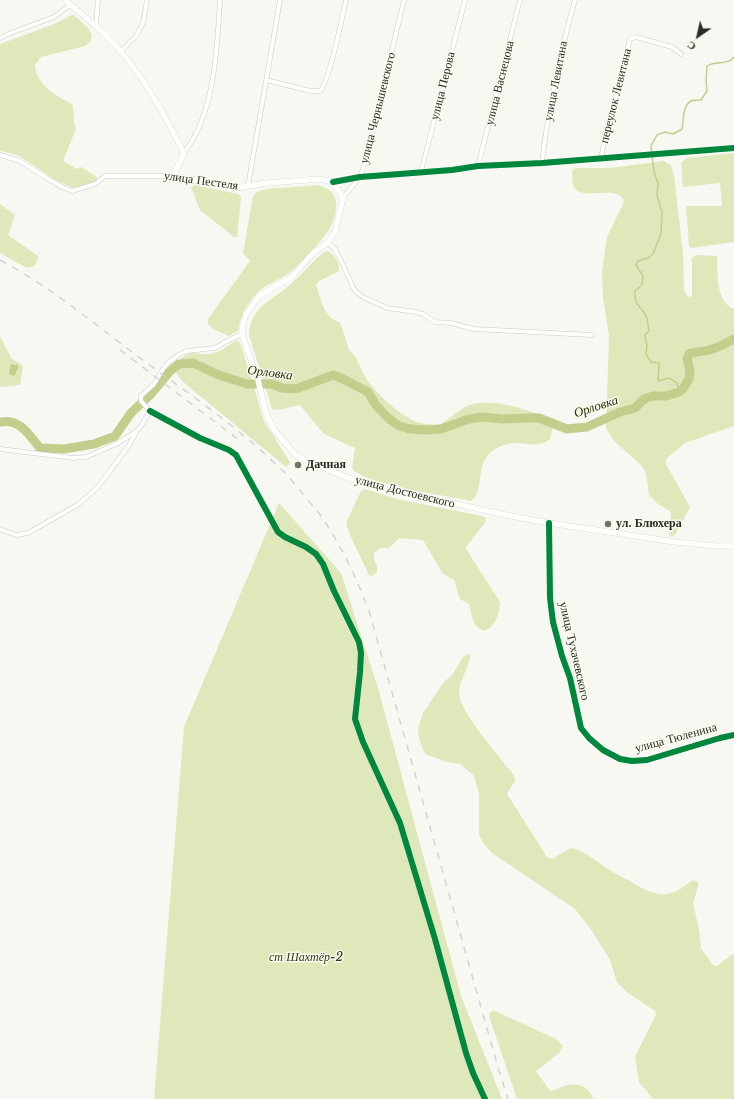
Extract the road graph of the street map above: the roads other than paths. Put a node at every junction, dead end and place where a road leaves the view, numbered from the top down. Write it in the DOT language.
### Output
graph roads {
  1 [pos="65,0"];
  2 [pos="98,0"];
  3 [pos="147,0"];
  4 [pos="220,0"];
  5 [pos="280,0"];
  6 [pos="346,0"];
  7 [pos="404,0"];
  8 [pos="465,0"];
  9 [pos="520,0"];
  10 [pos="575,0"];
  11 [pos="70,5"];
  12 [pos="96,26"];
  13 [pos="0,38"];
  14 [pos="121,51"];
  15 [pos="681,54"];
  16 [pos="266,80"];
  17 [pos="734,148"];
  18 [pos="184,153"];
  19 [pos="0,155"];
  20 [pos="601,159"];
  21 [pos="542,163"];
  22 [pos="478,166"];
  23 [pos="421,172"];
  24 [pos="173,176"];
  25 [pos="360,177"];
  26 [pos="334,182"];
  27 [pos="248,186"];
  28 [pos="343,198"];
  29 [pos="328,243"];
  30 [pos="242,334"];
  31 [pos="592,335"];
  32 [pos="150,411"];
  33 [pos="140,428"];
  34 [pos="0,449"];
  35 [pos="549,523"];
  36 [pos="0,529"];
  37 [pos="734,546"];
  38 [pos="734,735"];
  39 [pos="603,750"];
  40 [pos="485,1099"];
  1 -- 11 [label="main road"];
  2 -- 12 [label="street"];
  3 -- 14 [label="street"];
  4 -- 18 [label="street"];
  5 -- 16 [label="street, улица Пестеля"];
  6 -- 16 [label="street"];
  7 -- 25 [label="street, улица Чернышевского"];
  8 -- 23 [label="street, улица Перова"];
  9 -- 22 [label="street, улица Васнецова"];
  10 -- 21 [label="street, улица Левитана"];
  11 -- 12 [label="main road"];
  11 -- 13 [label="street"];
  12 -- 14 [label="main road"];
  14 -- 18 [label="main road"];
  15 -- 20 [label="street, переулок Левитана"];
  16 -- 27 [label="street, улица Пестеля"];
  17 -- 20 [label="street"];
  18 -- 24 [label="main road"];
  19 -- 24 [label="street, улица Пестеля"];
  20 -- 21 [label="street"];
  21 -- 22 [label="street"];
  22 -- 23 [label="street"];
  23 -- 25 [label="street"];
  24 -- 27 [label="main road, улица Пестеля"];
  25 -- 26 [label="street"];
  25 -- 28 [label="street, улица Чернышевского"];
  26 -- 27 [label="main road, улица Пестеля"];
  26 -- 28 [label="main road"];
  28 -- 29 [label="main road, улица Чернышевского"];
  29 -- 30 [label="main road"];
  29 -- 31 [label="street"];
  30 -- 32 [label="street"];
  30 -- 35 [label="main road, улица Достоевского"];
  32 -- 33 [label="street"];
  32 -- 40 [label="street"];
  33 -- 34 [label="street"];
  33 -- 36 [label="street"];
  35 -- 37 [label="main road, улица Достоевского"];
  35 -- 39 [label="street, улица Тухачевского"];
  38 -- 39 [label="street, улица Тюленина"];
}
